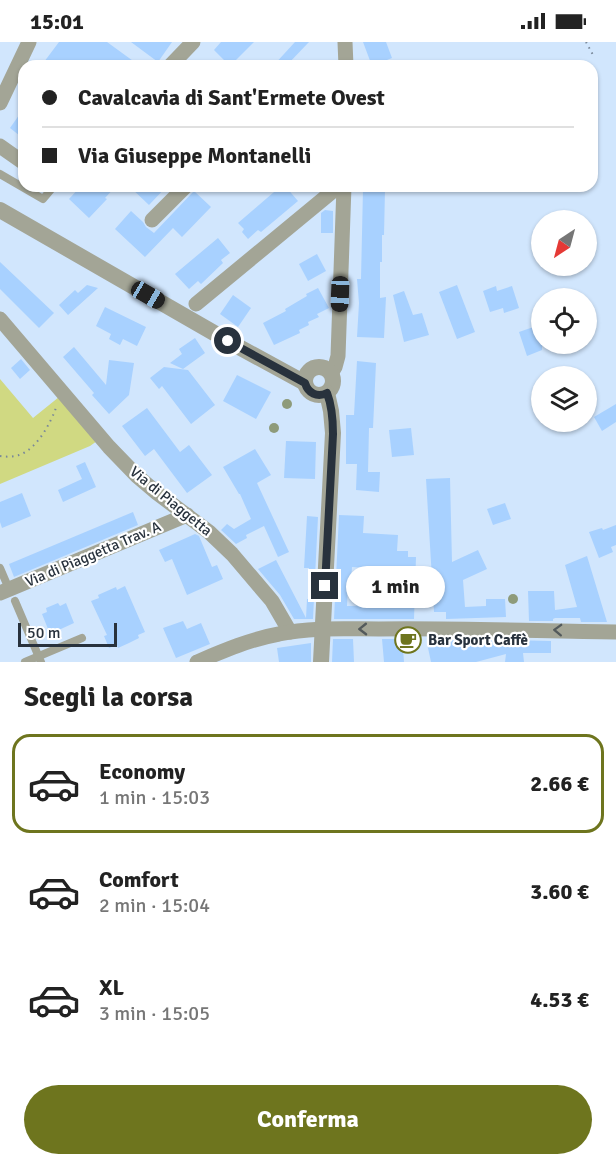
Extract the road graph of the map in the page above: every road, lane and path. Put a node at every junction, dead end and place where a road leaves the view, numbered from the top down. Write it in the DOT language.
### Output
graph roads {
  1 [pos="29,42"];
  2 [pos="193,42"];
  3 [pos="345,42"];
  4 [pos="586,42"];
  5 [pos="593,55"];
  6 [pos="20,60"];
  7 [pos="176,60"];
  8 [pos="346,60"];
  9 [pos="18,65"];
  10 [pos="0,103"];
  11 [pos="0,146"];
  12 [pos="18,159"];
  13 [pos="0,174"];
  14 [pos="18,185"];
  15 [pos="30,192"];
  16 [pos="49,192"];
  17 [pos="180,192"];
  18 [pos="332,192"];
  19 [pos="344,192"];
  20 [pos="0,210"];
  21 [pos="152,220"];
  22 [pos="196,304"];
  23 [pos="0,319"];
  24 [pos="332,372"];
  25 [pos="305,383"];
  26 [pos="327,393"];
  27 [pos="67,397"];
  28 [pos="0,456"];
  29 [pos="187,515"];
  30 [pos="0,568"];
  31 [pos="8,594"];
  32 [pos="322,630"];
  33 [pos="290,632"];
  34 [pos="616,632"];
  35 [pos="82,638"];
  36 [pos="40,659"];
  37 [pos="25,662"];
  38 [pos="197,662"];
  39 [pos="321,662"];
  1 -- 6 [label="street"];
  2 -- 7 [label="street"];
  3 -- 8 [label="street"];
  4 -- 5 [label="path"];
  9 -- 10 [label="street"];
  11 -- 12 [label="street"];
  13 -- 14 [label="lane"];
  15 -- 16 [label="lane"];
  17 -- 21 [label="street"];
  18 -- 22 [label="street"];
  19 -- 24 [label="street"];
  20 -- 25 [label="street"];
  23 -- 27 [label="street, Via di Piaggetta"];
  24 -- 25 [label="street"];
  24 -- 26 [label="street"];
  25 -- 26 [label="street"];
  26 -- 32 [label="street"];
  27 -- 28 [label="path"];
  27 -- 29 [label="street, Via di Piaggetta"];
  29 -- 31 [label="street, Via di Piaggetta Trav. A"];
  29 -- 33 [label="street, Via di Piaggetta"];
  30 -- 31 [label="lane"];
  31 -- 36 [label="lane"];
  32 -- 33 [label="street"];
  34 -- 32 [label="street, one-way"];
  32 -- 39 [label="street"];
  33 -- 38 [label="street"];
  35 -- 36 [label="lane"];
  36 -- 37 [label="lane"];
}
